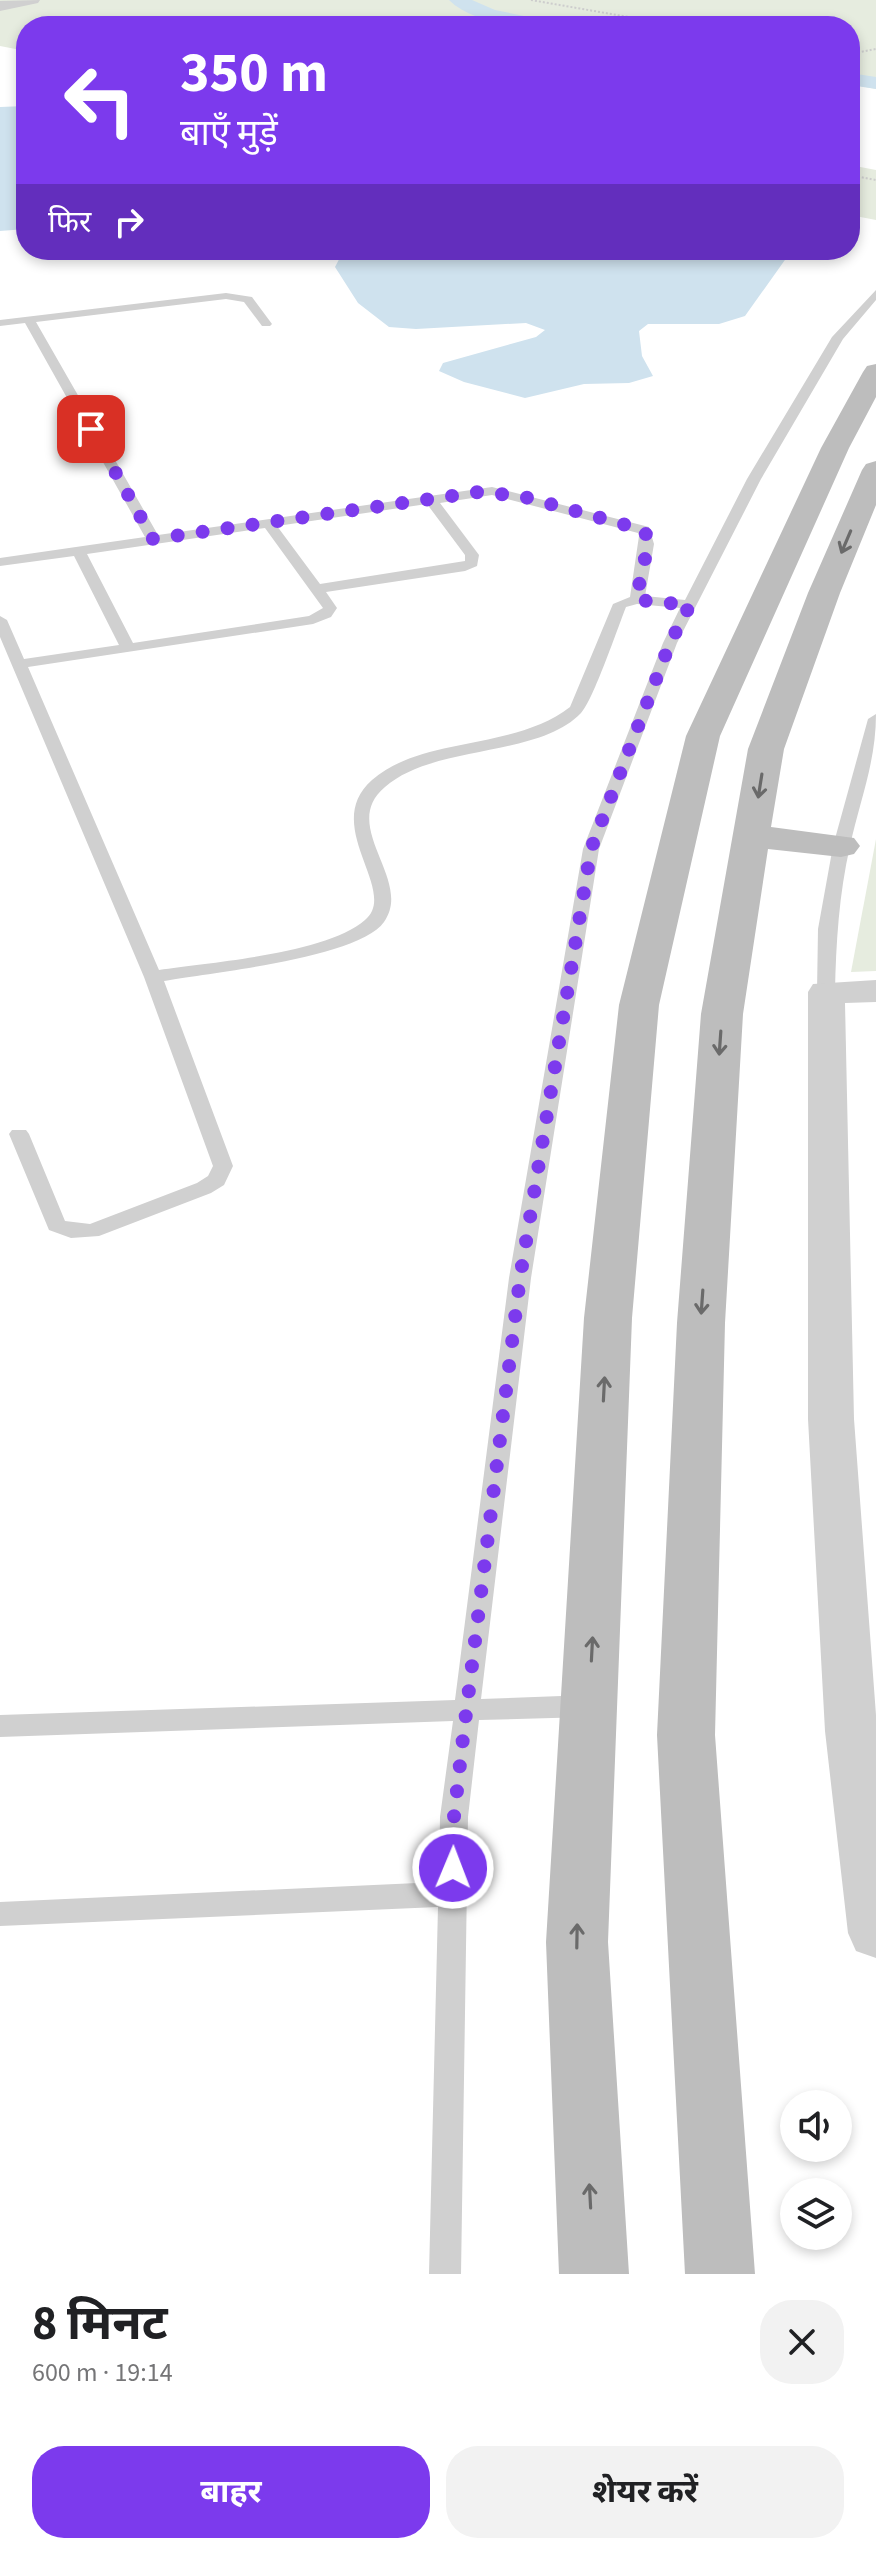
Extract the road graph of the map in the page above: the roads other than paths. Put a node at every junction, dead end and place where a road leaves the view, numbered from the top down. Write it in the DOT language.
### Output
graph roads {
  1 [pos="32,0"];
  2 [pos="0,6"];
  3 [pos="876,293"];
  4 [pos="29,320"];
  5 [pos="0,323"];
  6 [pos="266,324"];
  7 [pos="876,372"];
  8 [pos="876,470"];
  9 [pos="430,499"];
  10 [pos="268,523"];
  11 [pos="153,539"];
  12 [pos="78,550"];
  13 [pos="0,562"];
  14 [pos="317,589"];
  15 [pos="637,600"];
  16 [pos="690,605"];
  17 [pos="0,620"];
  18 [pos="128,648"];
  19 [pos="19,664"];
  20 [pos="876,719"];
  21 [pos="752,836"];
  22 [pos="841,846"];
  23 [pos="153,977"];
  24 [pos="876,991"];
  25 [pos="826,992"];
  26 [pos="19,1134"];
  27 [pos="589,1706"];
  28 [pos="466,1711"];
  29 [pos="0,1726"];
  30 [pos="453,1894"];
  31 [pos="0,1914"];
  32 [pos="876,1933"];
  33 [pos="445,2274"];
  34 [pos="594,2274"];
  35 [pos="720,2274"];
  1 -- 2 [label="street"];
  3 -- 16 [label="lane"];
  4 -- 5 [label="lane"];
  4 -- 6 [label="lane"];
  4 -- 11 [label="lane"];
  27 -- 7 [label="main road, one-way"];
  8 -- 21 [label="main road, one-way"];
  9 -- 10 [label="lane"];
  9 -- 14 [label="lane"];
  9 -- 15 [label="lane"];
  10 -- 11 [label="lane"];
  10 -- 14 [label="lane"];
  11 -- 12 [label="lane"];
  12 -- 13 [label="lane"];
  12 -- 18 [label="lane"];
  14 -- 18 [label="lane"];
  15 -- 16 [label="lane"];
  15 -- 23 [label="lane"];
  16 -- 28 [label="lane"];
  17 -- 19 [label="lane"];
  18 -- 19 [label="lane"];
  19 -- 23 [label="lane"];
  20 -- 22 [label="lane"];
  21 -- 22 [label="main road"];
  21 -- 35 [label="main road, one-way"];
  22 -- 25 [label="lane"];
  23 -- 26 [label="lane"];
  24 -- 25 [label="street"];
  25 -- 32 [label="street"];
  27 -- 28 [label="lane"];
  34 -- 27 [label="main road, one-way"];
  28 -- 29 [label="lane"];
  28 -- 30 [label="lane"];
  30 -- 31 [label="lane"];
  30 -- 33 [label="lane"];
}
